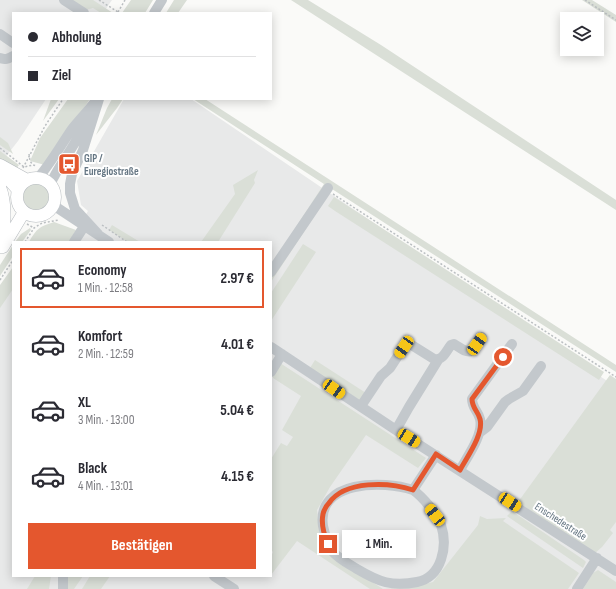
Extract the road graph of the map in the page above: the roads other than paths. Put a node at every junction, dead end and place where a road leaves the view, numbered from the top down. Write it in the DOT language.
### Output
graph roads {
  1 [pos="64,0"];
  2 [pos="162,0"];
  3 [pos="82,12"];
  4 [pos="155,12"];
  5 [pos="0,34"];
  6 [pos="12,42"];
  7 [pos="12,57"];
  8 [pos="0,58"];
  9 [pos="97,100"];
  10 [pos="98,100"];
  11 [pos="88,112"];
  12 [pos="0,165"];
  13 [pos="0,174"];
  14 [pos="30,174"];
  15 [pos="50,185"];
  16 [pos="0,187"];
  17 [pos="327,189"];
  18 [pos="18,190"];
  19 [pos="53,205"];
  20 [pos="24,212"];
  21 [pos="85,225"];
  22 [pos="98,234"];
  23 [pos="75,241"];
  24 [pos="108,241"];
  25 [pos="0,247"];
  26 [pos="0,252"];
  27 [pos="272,271"];
  28 [pos="482,337"];
  29 [pos="512,344"];
  30 [pos="272,348"];
  31 [pos="282,354"];
  32 [pos="438,360"];
  33 [pos="541,366"];
  34 [pos="272,370"];
  35 [pos="361,406"];
  36 [pos="396,430"];
  37 [pos="479,433"];
  38 [pos="436,454"];
  39 [pos="460,470"];
  40 [pos="413,490"];
  41 [pos="597,558"];
  42 [pos="616,571"];
  43 [pos="63,577"];
  44 [pos="216,577"];
  45 [pos="62,589"];
  46 [pos="234,589"];
  47 [pos="577,589"];
  1 -- 3 [label="street"];
  2 -- 4 [label="street"];
  5 -- 6 [label="street"];
  7 -- 8 [label="street"];
  9 -- 11 [label="street"];
  10 -- 22 [label="street"];
  11 -- 14 [label="street"];
  11 -- 15 [label="street"];
  12 -- 14 [label="main road"];
  13 -- 18 [label="main road"];
  14 -- 15 [label="main road"];
  14 -- 18 [label="main road"];
  15 -- 19 [label="main road"];
  16 -- 25 [label="main road"];
  17 -- 27 [label="street"];
  18 -- 20 [label="main road"];
  19 -- 20 [label="main road"];
  19 -- 21 [label="street"];
  20 -- 26 [label="main road"];
  21 -- 22 [label="street"];
  21 -- 23 [label="street"];
  22 -- 24 [label="street"];
  28 -- 32 [label="street"];
  29 -- 37 [label="street"];
  30 -- 31 [label="street, Enschedestraße"];
  31 -- 34 [label="street"];
  31 -- 35 [label="street, Enschedestraße"];
  32 -- 35 [label="street"];
  32 -- 36 [label="street"];
  33 -- 37 [label="street"];
  35 -- 36 [label="street, Enschedestraße"];
  36 -- 38 [label="street, Enschedestraße"];
  37 -- 39 [label="street"];
  38 -- 39 [label="street, Enschedestraße"];
  38 -- 40 [label="street"];
  39 -- 41 [label="street, Enschedestraße"];
  40 -- 40 [label="street"];
  41 -- 42 [label="street, Enschedestraße"];
  41 -- 47 [label="street"];
  43 -- 45 [label="street"];
  44 -- 46 [label="street"];
}
